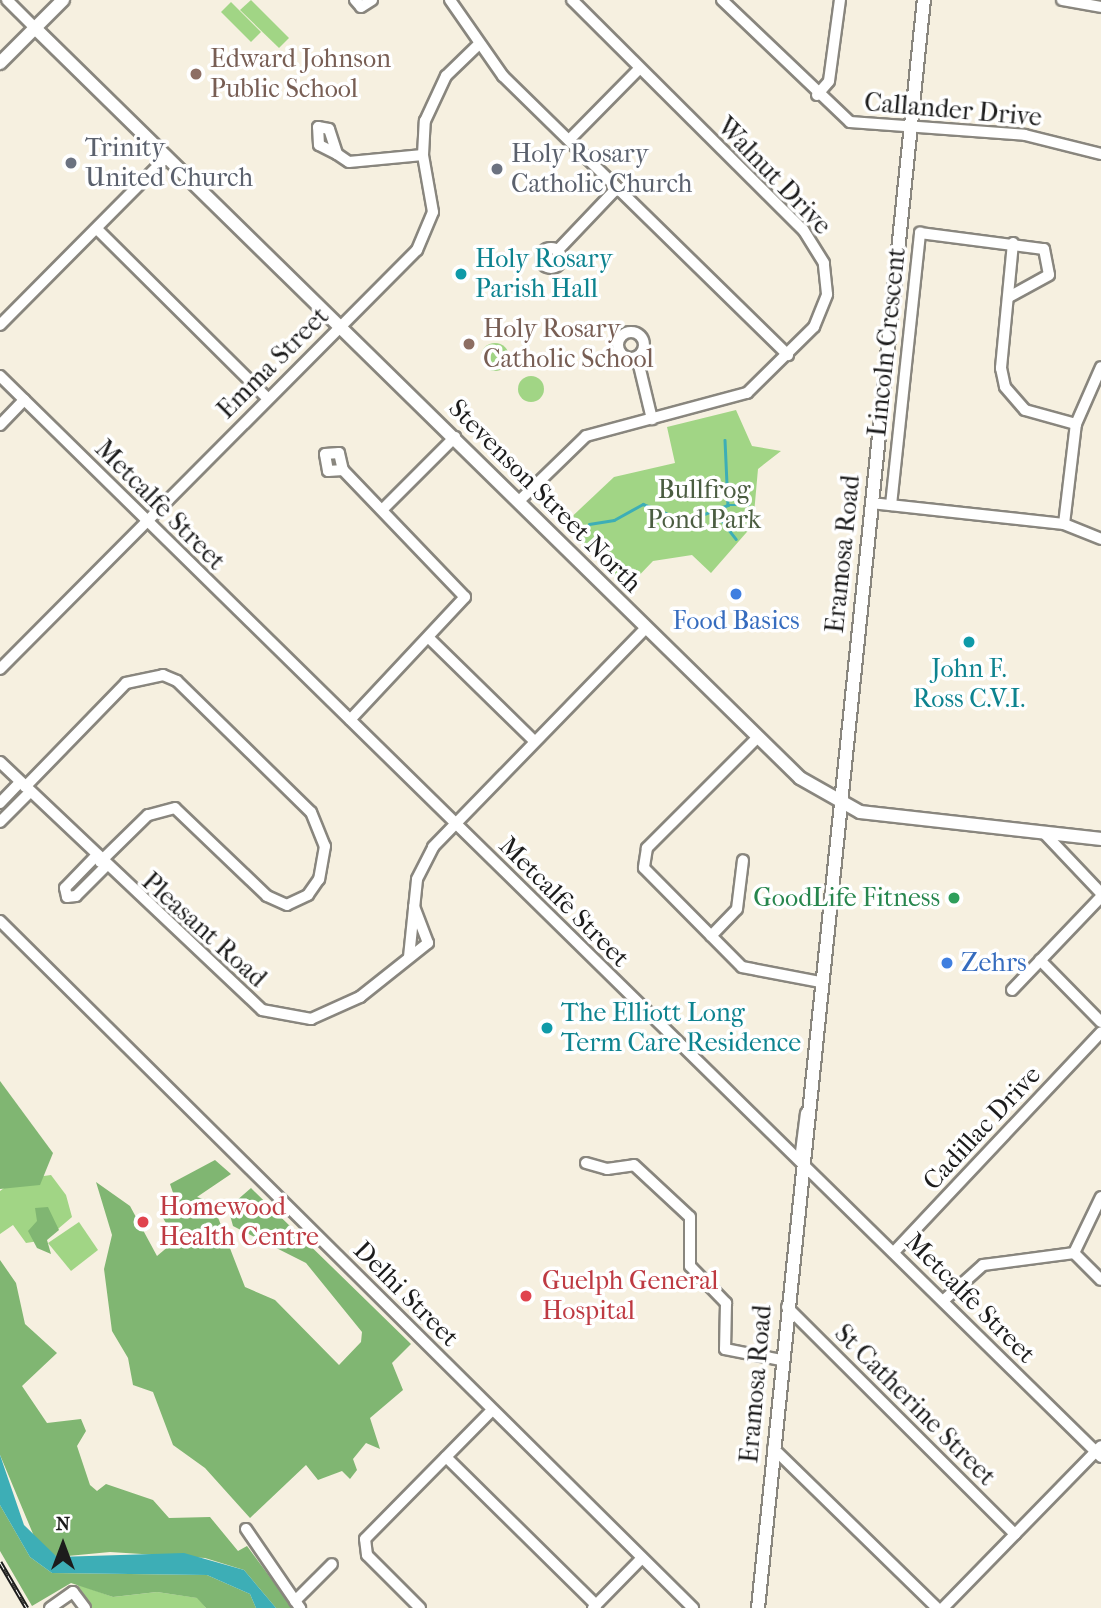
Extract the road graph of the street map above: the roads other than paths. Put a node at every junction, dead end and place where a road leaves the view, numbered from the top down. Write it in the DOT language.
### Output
graph roads {
  1 [pos="7,0"];
  2 [pos="63,0"];
  3 [pos="355,0"];
  4 [pos="372,0"];
  5 [pos="450,0"];
  6 [pos="572,0"];
  7 [pos="722,0"];
  8 [pos="840,0"];
  9 [pos="924,0"];
  10 [pos="1062,0"];
  11 [pos="1101,8"];
  12 [pos="35,28"];
  13 [pos="477,46"];
  14 [pos="0,63"];
  15 [pos="639,69"];
  16 [pos="817,95"];
  17 [pos="911,129"];
  18 [pos="569,140"];
  19 [pos="337,154"];
  20 [pos="423,155"];
  21 [pos="1101,155"];
  22 [pos="167,157"];
  23 [pos="617,188"];
  24 [pos="97,229"];
  25 [pos="1013,243"];
  26 [pos="557,251"];
  27 [pos="1009,297"];
  28 [pos="0,325"];
  29 [pos="341,326"];
  30 [pos="788,355"];
  31 [pos="637,357"];
  32 [pos="1101,367"];
  33 [pos="0,376"];
  34 [pos="267,398"];
  35 [pos="24,400"];
  36 [pos="652,419"];
  37 [pos="1076,424"];
  38 [pos="0,425"];
  39 [pos="455,437"];
  40 [pos="343,470"];
  41 [pos="519,501"];
  42 [pos="871,503"];
  43 [pos="891,505"];
  44 [pos="383,509"];
  45 [pos="146,521"];
  46 [pos="1064,524"];
  47 [pos="1101,539"];
  48 [pos="646,628"];
  49 [pos="431,640"];
  50 [pos="0,669"];
  51 [pos="350,720"];
  52 [pos="757,738"];
  53 [pos="533,740"];
  54 [pos="0,762"];
  55 [pos="25,787"];
  56 [pos="0,803"];
  57 [pos="841,804"];
  58 [pos="0,822"];
  59 [pos="454,822"];
  60 [pos="1044,833"];
  61 [pos="1101,839"];
  62 [pos="743,860"];
  63 [pos="100,862"];
  64 [pos="1101,895"];
  65 [pos="414,907"];
  66 [pos="0,921"];
  67 [pos="711,936"];
  68 [pos="408,957"];
  69 [pos="1040,960"];
  70 [pos="820,982"];
  71 [pos="1012,990"];
  72 [pos="1101,1022"];
  73 [pos="1101,1032"];
  74 [pos="586,1163"];
  75 [pos="802,1164"];
  76 [pos="1101,1197"];
  77 [pos="894,1252"];
  78 [pos="1074,1253"];
  79 [pos="1101,1280"];
  80 [pos="944,1300"];
  81 [pos="786,1306"];
  82 [pos="781,1360"];
  83 [pos="492,1410"];
  84 [pos="773,1448"];
  85 [pos="1099,1451"];
  86 [pos="446,1457"];
  87 [pos="246,1529"];
  88 [pos="1015,1534"];
  89 [pos="642,1558"];
  90 [pos="332,1564"];
  91 [pos="297,1604"];
  92 [pos="595,1607"];
  93 [pos="50,1608"];
  94 [pos="85,1608"];
  95 [pos="420,1608"];
  96 [pos="693,1608"];
  97 [pos="758,1608"];
  98 [pos="937,1608"];
  99 [pos="943,1608"];
  1 -- 12 [label="street"];
  2 -- 12 [label="main road"];
  3 -- 4 [label="street"];
  5 -- 13 [label="street"];
  6 -- 15 [label="street, Walnut Drive"];
  7 -- 16 [label="street, Callander Drive"];
  8 -- 16 [label="street"];
  9 -- 17 [label="main road, Eramosa Road"];
  10 -- 11 [label="street"];
  12 -- 14 [label="main road"];
  12 -- 22 [label="main road, Stevenson Street North"];
  13 -- 18 [label="street"];
  13 -- 20 [label="street, Emma Street"];
  15 -- 18 [label="street"];
  15 -- 30 [label="street, Walnut Drive"];
  16 -- 17 [label="street, Callander Drive"];
  17 -- 21 [label="street, Callander Drive"];
  17 -- 42 [label="main road, Eramosa Road"];
  18 -- 23 [label="street"];
  19 -- 20 [label="street"];
  20 -- 29 [label="street, Emma Street"];
  22 -- 24 [label="street"];
  22 -- 29 [label="main road, Stevenson Street North"];
  23 -- 26 [label="street"];
  23 -- 30 [label="street"];
  24 -- 28 [label="street"];
  24 -- 34 [label="street"];
  25 -- 27 [label="street"];
  25 -- 27 [label="street, Lincoln Crescent"];
  25 -- 43 [label="street, Lincoln Crescent"];
  27 -- 37 [label="street"];
  29 -- 34 [label="street, Emma Street"];
  29 -- 39 [label="main road, Stevenson Street North"];
  30 -- 36 [label="street, Walnut Drive"];
  31 -- 36 [label="street"];
  32 -- 37 [label="street"];
  33 -- 35 [label="street, Metcalfe Street"];
  34 -- 45 [label="street, Emma Street"];
  35 -- 38 [label="street"];
  35 -- 45 [label="street, Metcalfe Street"];
  36 -- 41 [label="street, Walnut Drive"];
  37 -- 46 [label="street"];
  39 -- 41 [label="main road, Stevenson Street North"];
  39 -- 44 [label="street"];
  40 -- 44 [label="street"];
  41 -- 48 [label="main road, Stevenson Street North"];
  42 -- 43 [label="street"];
  42 -- 57 [label="main road, Eramosa Road"];
  43 -- 46 [label="street"];
  44 -- 49 [label="street"];
  45 -- 50 [label="street, Emma Street"];
  45 -- 51 [label="street, Metcalfe Street"];
  46 -- 47 [label="street"];
  48 -- 52 [label="main road, Stevenson Street North"];
  48 -- 53 [label="street"];
  49 -- 51 [label="street"];
  49 -- 53 [label="street"];
  51 -- 59 [label="street, Metcalfe Street"];
  52 -- 57 [label="main road, Stevenson Street North"];
  52 -- 67 [label="street"];
  53 -- 59 [label="street"];
  54 -- 55 [label="street, Pleasant Road"];
  55 -- 56 [label="street"];
  55 -- 58 [label="street"];
  55 -- 63 [label="street, Pleasant Road"];
  55 -- 63 [label="street"];
  57 -- 60 [label="main road, Stevenson Street North"];
  57 -- 70 [label="main road, Eramosa Road"];
  59 -- 65 [label="street"];
  59 -- 75 [label="street, Metcalfe Street"];
  60 -- 61 [label="main road, Stevenson Street North"];
  60 -- 64 [label="street"];
  62 -- 67 [label="street"];
  63 -- 68 [label="street, Pleasant Road"];
  64 -- 69 [label="street"];
  65 -- 68 [label="street"];
  65 -- 68 [label="street, Pleasant Road"];
  66 -- 83 [label="street, Delhi Street"];
  67 -- 70 [label="street"];
  69 -- 71 [label="street"];
  69 -- 72 [label="street"];
  70 -- 75 [label="main road, Eramosa Road"];
  73 -- 77 [label="street, Cadillac Drive"];
  74 -- 82 [label="street"];
  75 -- 77 [label="street, Metcalfe Street"];
  75 -- 81 [label="main road, Eramosa Road"];
  76 -- 78 [label="street"];
  77 -- 80 [label="street, Metcalfe Street"];
  78 -- 79 [label="street"];
  78 -- 80 [label="street"];
  80 -- 85 [label="street, Metcalfe Street"];
  81 -- 82 [label="main road, Eramosa Road"];
  81 -- 88 [label="street, St Catherine Street"];
  82 -- 84 [label="main road, Eramosa Road"];
  83 -- 86 [label="street"];
  83 -- 89 [label="street, Delhi Street"];
  84 -- 97 [label="main road, Eramosa Road"];
  84 -- 98 [label="street"];
  85 -- 88 [label="street"];
  86 -- 92 [label="street"];
  86 -- 95 [label="street"];
  87 -- 91 [label="street"];
  88 -- 99 [label="street"];
  89 -- 92 [label="street"];
  89 -- 96 [label="street, Delhi Street"];
  90 -- 91 [label="street"];
  93 -- 94 [label="street"];
}
